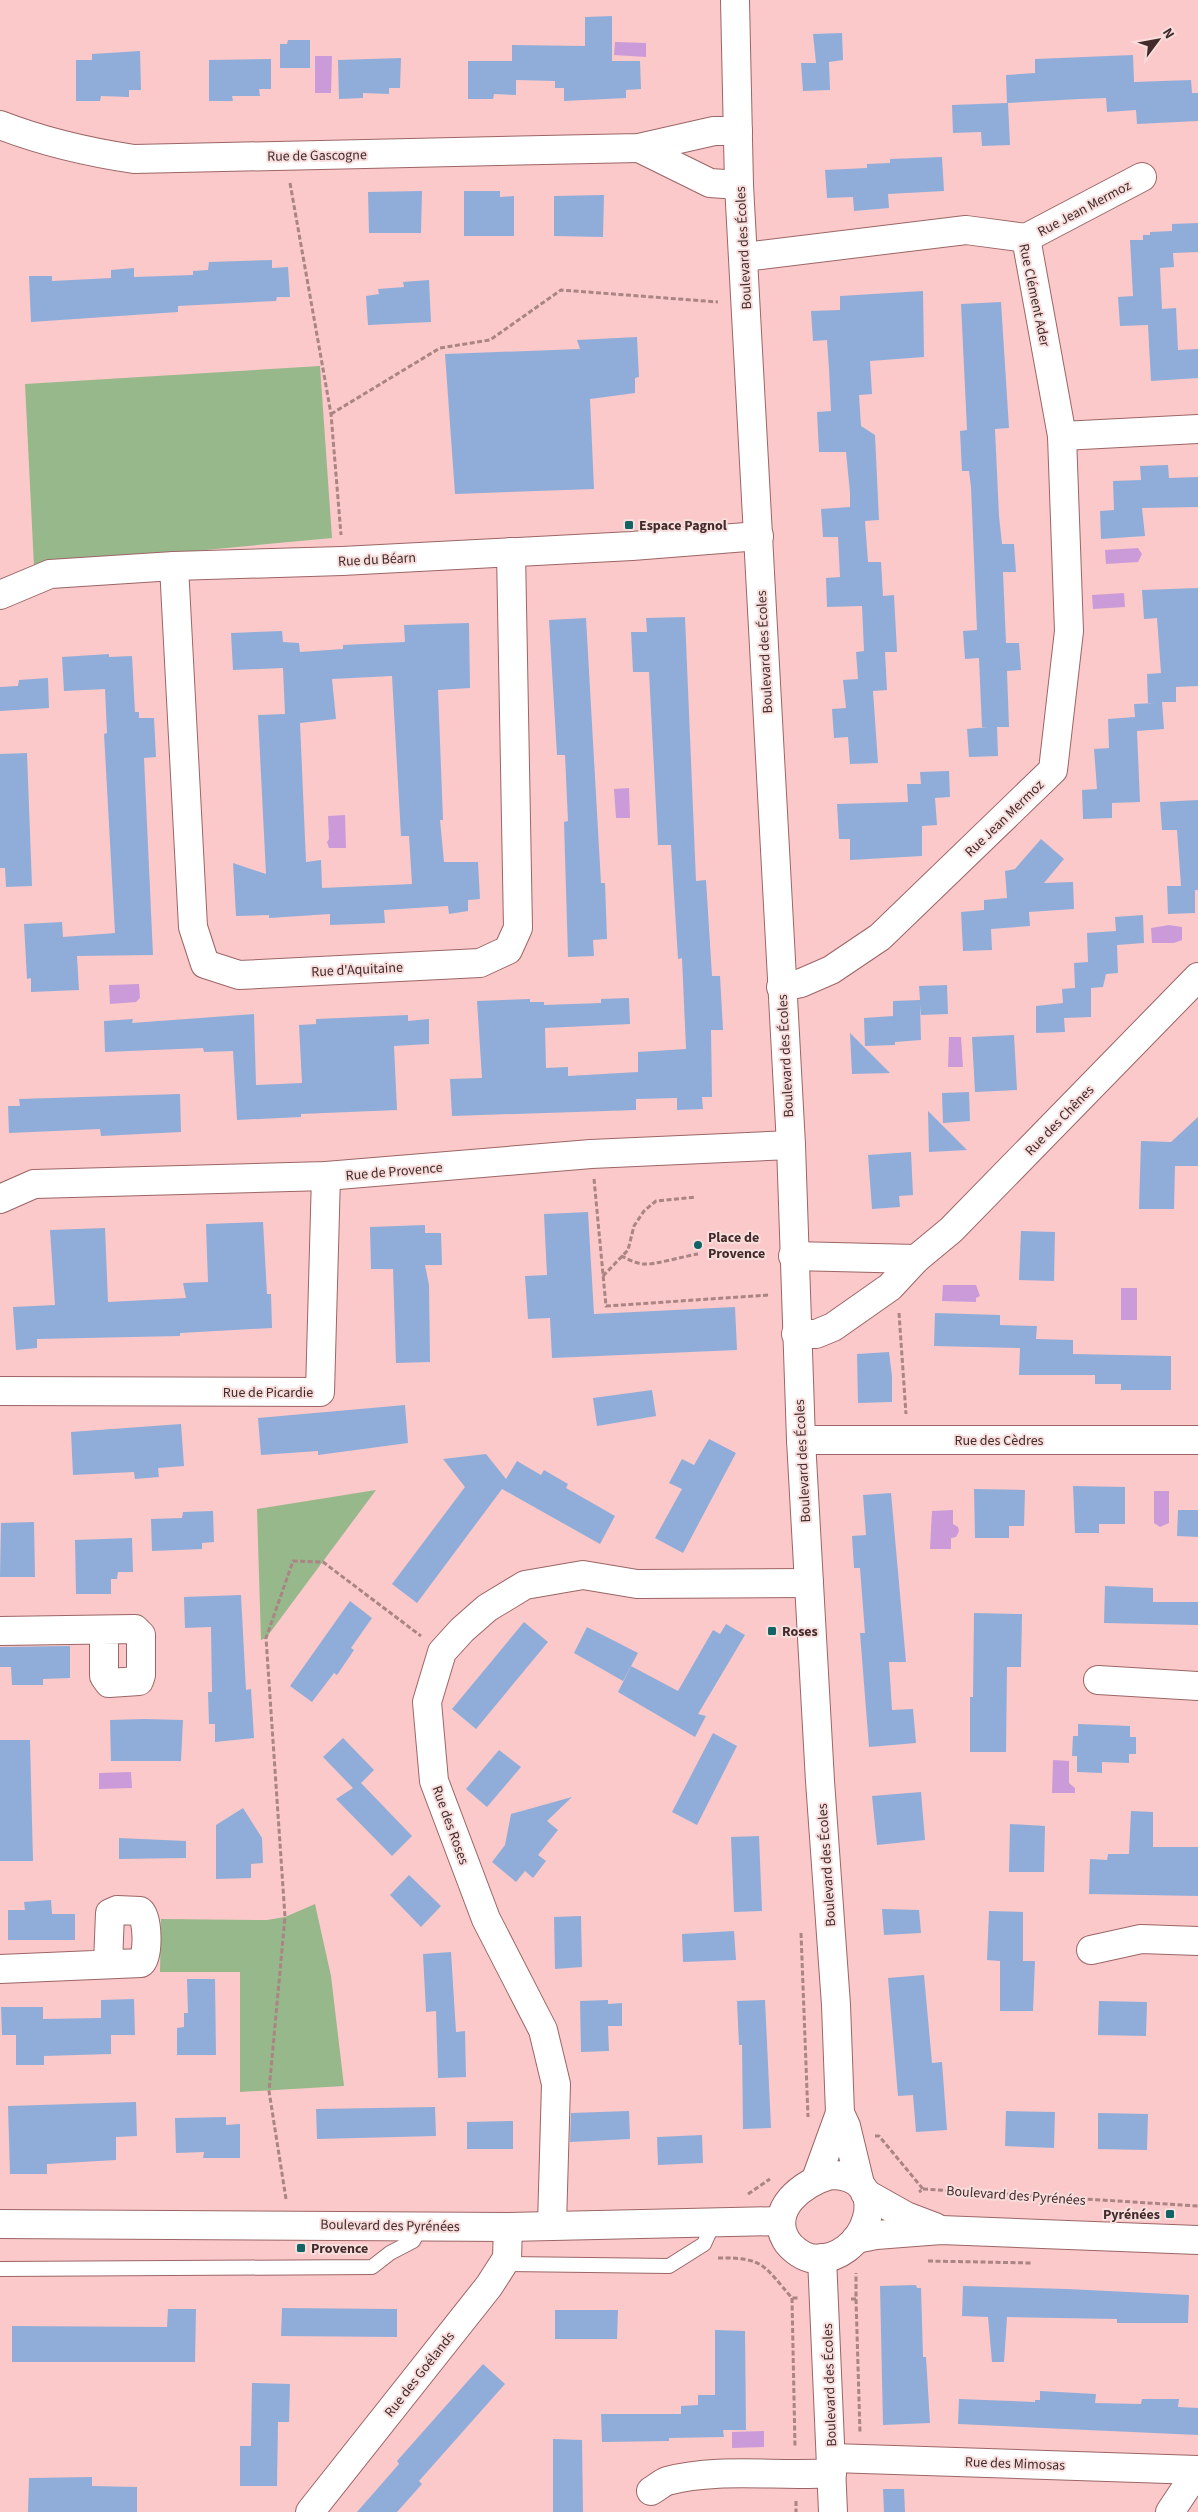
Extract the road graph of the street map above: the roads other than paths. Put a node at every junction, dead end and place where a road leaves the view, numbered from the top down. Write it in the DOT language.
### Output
graph roads {
  1 [pos="735,0"];
  2 [pos="0,125"];
  3 [pos="738,131"];
  4 [pos="639,148"];
  5 [pos="1142,177"];
  6 [pos="739,185"];
  7 [pos="1026,238"];
  8 [pos="744,258"];
  9 [pos="1198,429"];
  10 [pos="1062,436"];
  11 [pos="759,536"];
  12 [pos="511,552"];
  13 [pos="174,566"];
  14 [pos="0,595"];
  15 [pos="1198,977"];
  16 [pos="781,986"];
  17 [pos="791,1145"];
  18 [pos="326,1176"];
  19 [pos="0,1199"];
  20 [pos="793,1256"];
  21 [pos="916,1259"];
  22 [pos="796,1334"];
  23 [pos="0,1391"];
  24 [pos="800,1440"];
  25 [pos="1198,1440"];
  26 [pos="809,1583"];
  27 [pos="104,1630"];
  28 [pos="0,1631"];
  29 [pos="1098,1680"];
  30 [pos="1198,1686"];
  31 [pos="1198,1941"];
  32 [pos="1091,1950"];
  33 [pos="108,1964"];
  34 [pos="0,1969"];
  35 [pos="840,2112"];
  36 [pos="816,2179"];
  37 [pos="863,2189"];
  38 [pos="780,2221"];
  39 [pos="714,2222"];
  40 [pos="0,2224"];
  41 [pos="552,2224"];
  42 [pos="422,2225"];
  43 [pos="508,2227"];
  44 [pos="942,2230"];
  45 [pos="856,2239"];
  46 [pos="1198,2240"];
  47 [pos="822,2258"];
  48 [pos="503,2264"];
  49 [pos="0,2269"];
  50 [pos="832,2466"];
  51 [pos="1198,2470"];
  52 [pos="651,2491"];
  53 [pos="310,2512"];
  54 [pos="833,2512"];
  55 [pos="1170,2512"];
  1 -- 3 [label="street, Boulevard des Écoles"];
  2 -- 4 [label="street, Rue de Gascogne"];
  3 -- 4 [label="street, Rue de Gascogne"];
  3 -- 6 [label="street, Boulevard des Écoles"];
  4 -- 6 [label="street, Rue de Gascogne"];
  5 -- 7 [label="street, Rue Jean Mermoz"];
  6 -- 8 [label="street, Boulevard des Écoles"];
  7 -- 8 [label="street, Rue Clément Ader"];
  7 -- 10 [label="street, Rue Clément Ader"];
  8 -- 11 [label="street, Boulevard des Écoles"];
  9 -- 10 [label="street"];
  10 -- 16 [label="street, Rue Jean Mermoz"];
  11 -- 12 [label="street, Rue du Béarn"];
  11 -- 16 [label="street, Boulevard des Écoles"];
  12 -- 13 [label="street, Rue du Béarn"];
  12 -- 13 [label="street, Rue d'Aquitaine"];
  13 -- 14 [label="street, Rue du Béarn"];
  15 -- 21 [label="street, Rue des Chênes"];
  16 -- 17 [label="street, Boulevard des Écoles"];
  17 -- 18 [label="street, Rue de Provence"];
  17 -- 20 [label="street, Boulevard des Écoles"];
  18 -- 19 [label="street, Rue de Provence"];
  18 -- 23 [label="street, Rue de Picardie"];
  20 -- 21 [label="street"];
  20 -- 22 [label="street, Boulevard des Écoles"];
  21 -- 22 [label="street, Rue des Chênes"];
  22 -- 24 [label="street, Boulevard des Écoles"];
  24 -- 25 [label="street, Rue des Cèdres"];
  24 -- 26 [label="street, Boulevard des Écoles"];
  26 -- 35 [label="street, Boulevard des Écoles"];
  26 -- 41 [label="street, Rue des Roses"];
  27 -- 28 [label="street"];
  29 -- 30 [label="street"];
  31 -- 32 [label="street"];
  33 -- 34 [label="street"];
  35 -- 36 [label="street, Boulevard des Écoles"];
  35 -- 37 [label="street, Boulevard des Écoles"];
  36 -- 37 [label="street"];
  36 -- 38 [label="street"];
  37 -- 44 [label="street"];
  37 -- 45 [label="street"];
  38 -- 39 [label="street, Boulevard des Pyrénées"];
  38 -- 47 [label="street"];
  39 -- 41 [label="street, Boulevard des Pyrénées"];
  39 -- 48 [label="lane"];
  40 -- 42 [label="street, Boulevard des Pyrénées"];
  41 -- 43 [label="street, Boulevard des Pyrénées"];
  42 -- 43 [label="street, Boulevard des Pyrénées"];
  42 -- 49 [label="lane"];
  43 -- 48 [label="street, Rue des Goélands"];
  44 -- 45 [label="street"];
  44 -- 46 [label="street"];
  45 -- 47 [label="street"];
  47 -- 50 [label="street, Boulevard des Écoles"];
  48 -- 53 [label="street, Rue des Goélands"];
  50 -- 51 [label="street, Rue des Mimosas"];
  50 -- 52 [label="street, Rue des Mimosas"];
  50 -- 54 [label="street, Boulevard des Écoles"];
  51 -- 55 [label="street"];
}
